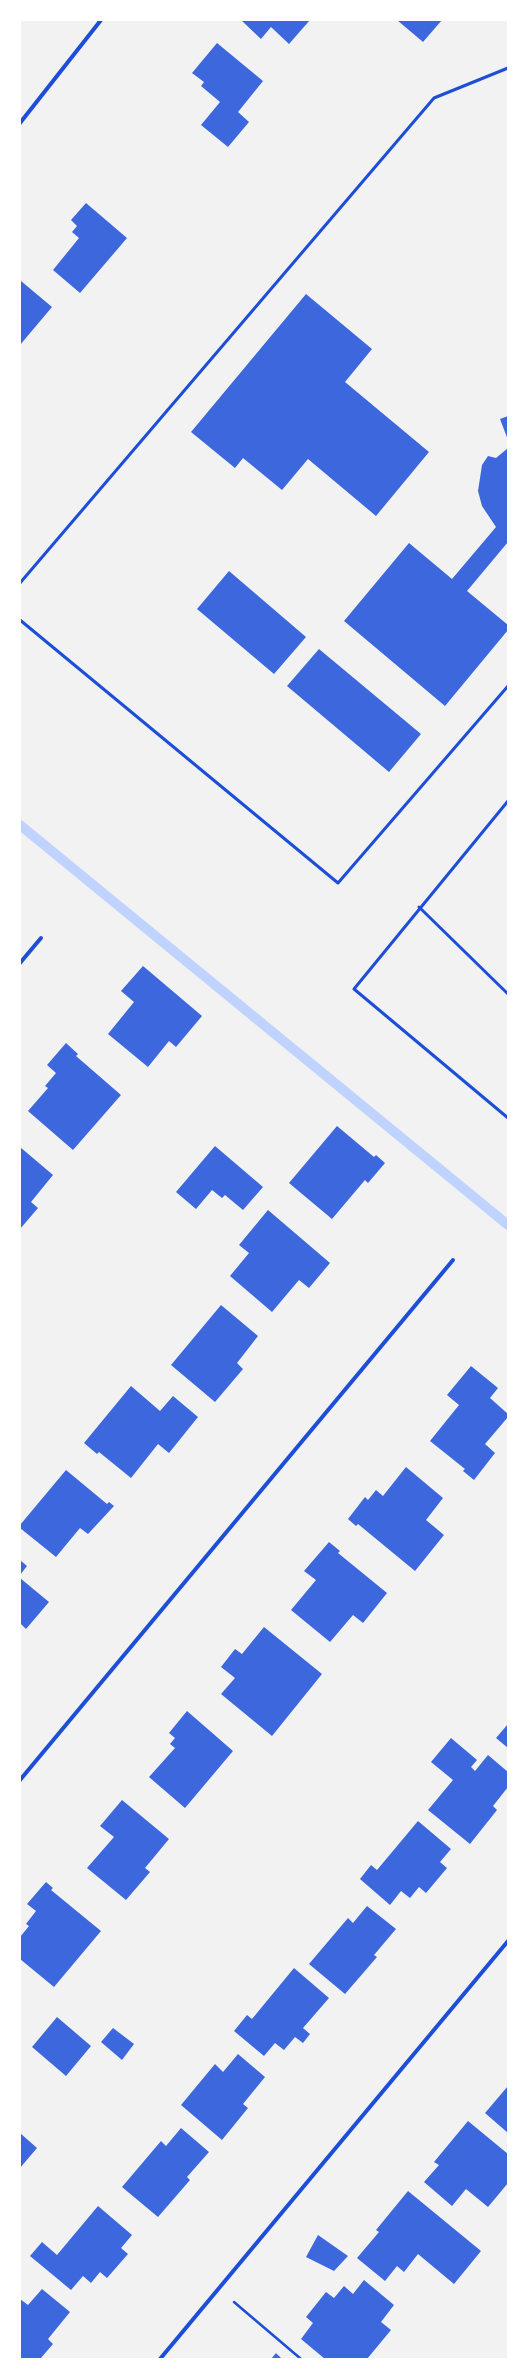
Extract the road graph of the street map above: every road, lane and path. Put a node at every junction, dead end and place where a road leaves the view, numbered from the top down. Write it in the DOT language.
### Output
graph roads {
  1 [pos="101,20"];
  2 [pos="508,68"];
  3 [pos="20,123"];
  4 [pos="20,582"];
  5 [pos="20,620"];
  6 [pos="508,686"];
  7 [pos="508,801"];
  8 [pos="419,907"];
  9 [pos="41,938"];
  10 [pos="20,963"];
  11 [pos="508,994"];
  12 [pos="508,1118"];
  13 [pos="453,1260"];
  14 [pos="20,1780"];
  15 [pos="508,1941"];
  16 [pos="218,2289"];
  17 [pos="160,2359"];
  18 [pos="301,2359"];
  1 -- 3 [label="street"];
  2 -- 4 [label="lane"];
  5 -- 6 [label="lane"];
  7 -- 8 [label="lane"];
  8 -- 11 [label="lane"];
  8 -- 12 [label="lane"];
  9 -- 10 [label="street"];
  13 -- 14 [label="street"];
  15 -- 16 [label="street"];
  16 -- 17 [label="street"];
  16 -- 18 [label="path"];
}
